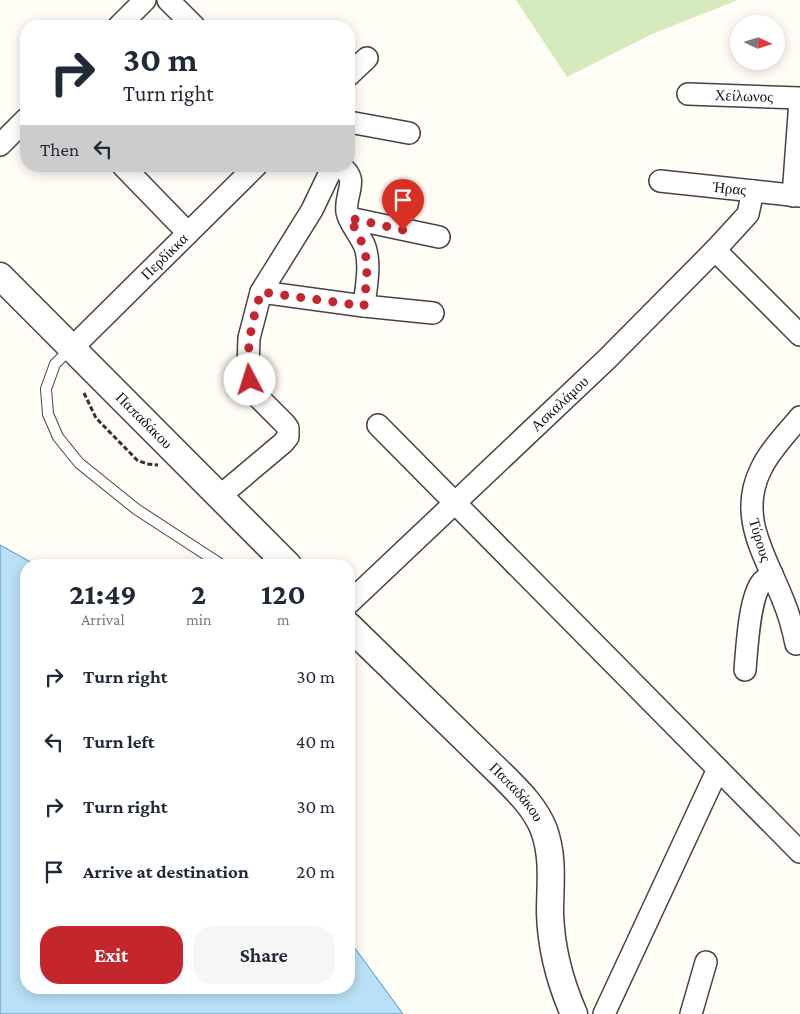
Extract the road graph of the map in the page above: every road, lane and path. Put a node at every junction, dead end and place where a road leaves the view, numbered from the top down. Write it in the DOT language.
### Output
graph roads {
  1 [pos="145,0"];
  2 [pos="168,0"];
  3 [pos="125,20"];
  4 [pos="188,20"];
  5 [pos="366,58"];
  6 [pos="355,70"];
  7 [pos="688,94"];
  8 [pos="800,100"];
  9 [pos="355,123"];
  10 [pos="20,124"];
  11 [pos="409,133"];
  12 [pos="0,144"];
  13 [pos="128,172"];
  14 [pos="250,172"];
  15 [pos="330,172"];
  16 [pos="348,172"];
  17 [pos="660,181"];
  18 [pos="753,191"];
  19 [pos="797,196"];
  20 [pos="349,218"];
  21 [pos="188,234"];
  22 [pos="439,237"];
  23 [pos="715,250"];
  24 [pos="0,276"];
  25 [pos="261,292"];
  26 [pos="364,306"];
  27 [pos="434,313"];
  28 [pos="800,335"];
  29 [pos="72,348"];
  30 [pos="800,417"];
  31 [pos="378,425"];
  32 [pos="220,496"];
  33 [pos="455,502"];
  34 [pos="213,559"];
  35 [pos="282,559"];
  36 [pos="772,574"];
  37 [pos="355,598"];
  38 [pos="355,632"];
  39 [pos="796,644"];
  40 [pos="745,670"];
  41 [pos="718,769"];
  42 [pos="800,852"];
  43 [pos="706,962"];
  44 [pos="574,1014"];
  45 [pos="604,1014"];
  46 [pos="692,1014"];
  1 -- 3 [label="street"];
  2 -- 4 [label="street"];
  5 -- 6 [label="street"];
  7 -- 8 [label="street, Χείλωνος"];
  8 -- 19 [label="street"];
  9 -- 11 [label="street"];
  10 -- 12 [label="street"];
  13 -- 21 [label="street"];
  14 -- 21 [label="street, Περδίκκα"];
  15 -- 25 [label="street"];
  16 -- 20 [label="street"];
  17 -- 18 [label="street, Ήρας"];
  18 -- 19 [label="street, Ήρας"];
  18 -- 23 [label="street, Ασκαλάμου"];
  20 -- 22 [label="street"];
  20 -- 26 [label="street"];
  21 -- 29 [label="street, Περδίκκα"];
  23 -- 28 [label="street"];
  23 -- 33 [label="street, Ασκαλάμου"];
  24 -- 29 [label="street, Παπαδάκου"];
  25 -- 26 [label="street"];
  25 -- 32 [label="street"];
  26 -- 27 [label="street"];
  29 -- 32 [label="street, Παπαδάκου"];
  29 -- 34 [label="lane"];
  30 -- 36 [label="street, Τύρους"];
  31 -- 33 [label="street"];
  32 -- 35 [label="street, Παπαδάκου"];
  33 -- 37 [label="street, Ασκαλάμου"];
  33 -- 41 [label="street"];
  36 -- 39 [label="street, Τύρους"];
  36 -- 40 [label="street"];
  38 -- 44 [label="street, Παπαδάκου"];
  41 -- 42 [label="street"];
  41 -- 45 [label="street"];
  43 -- 46 [label="street"];
}
